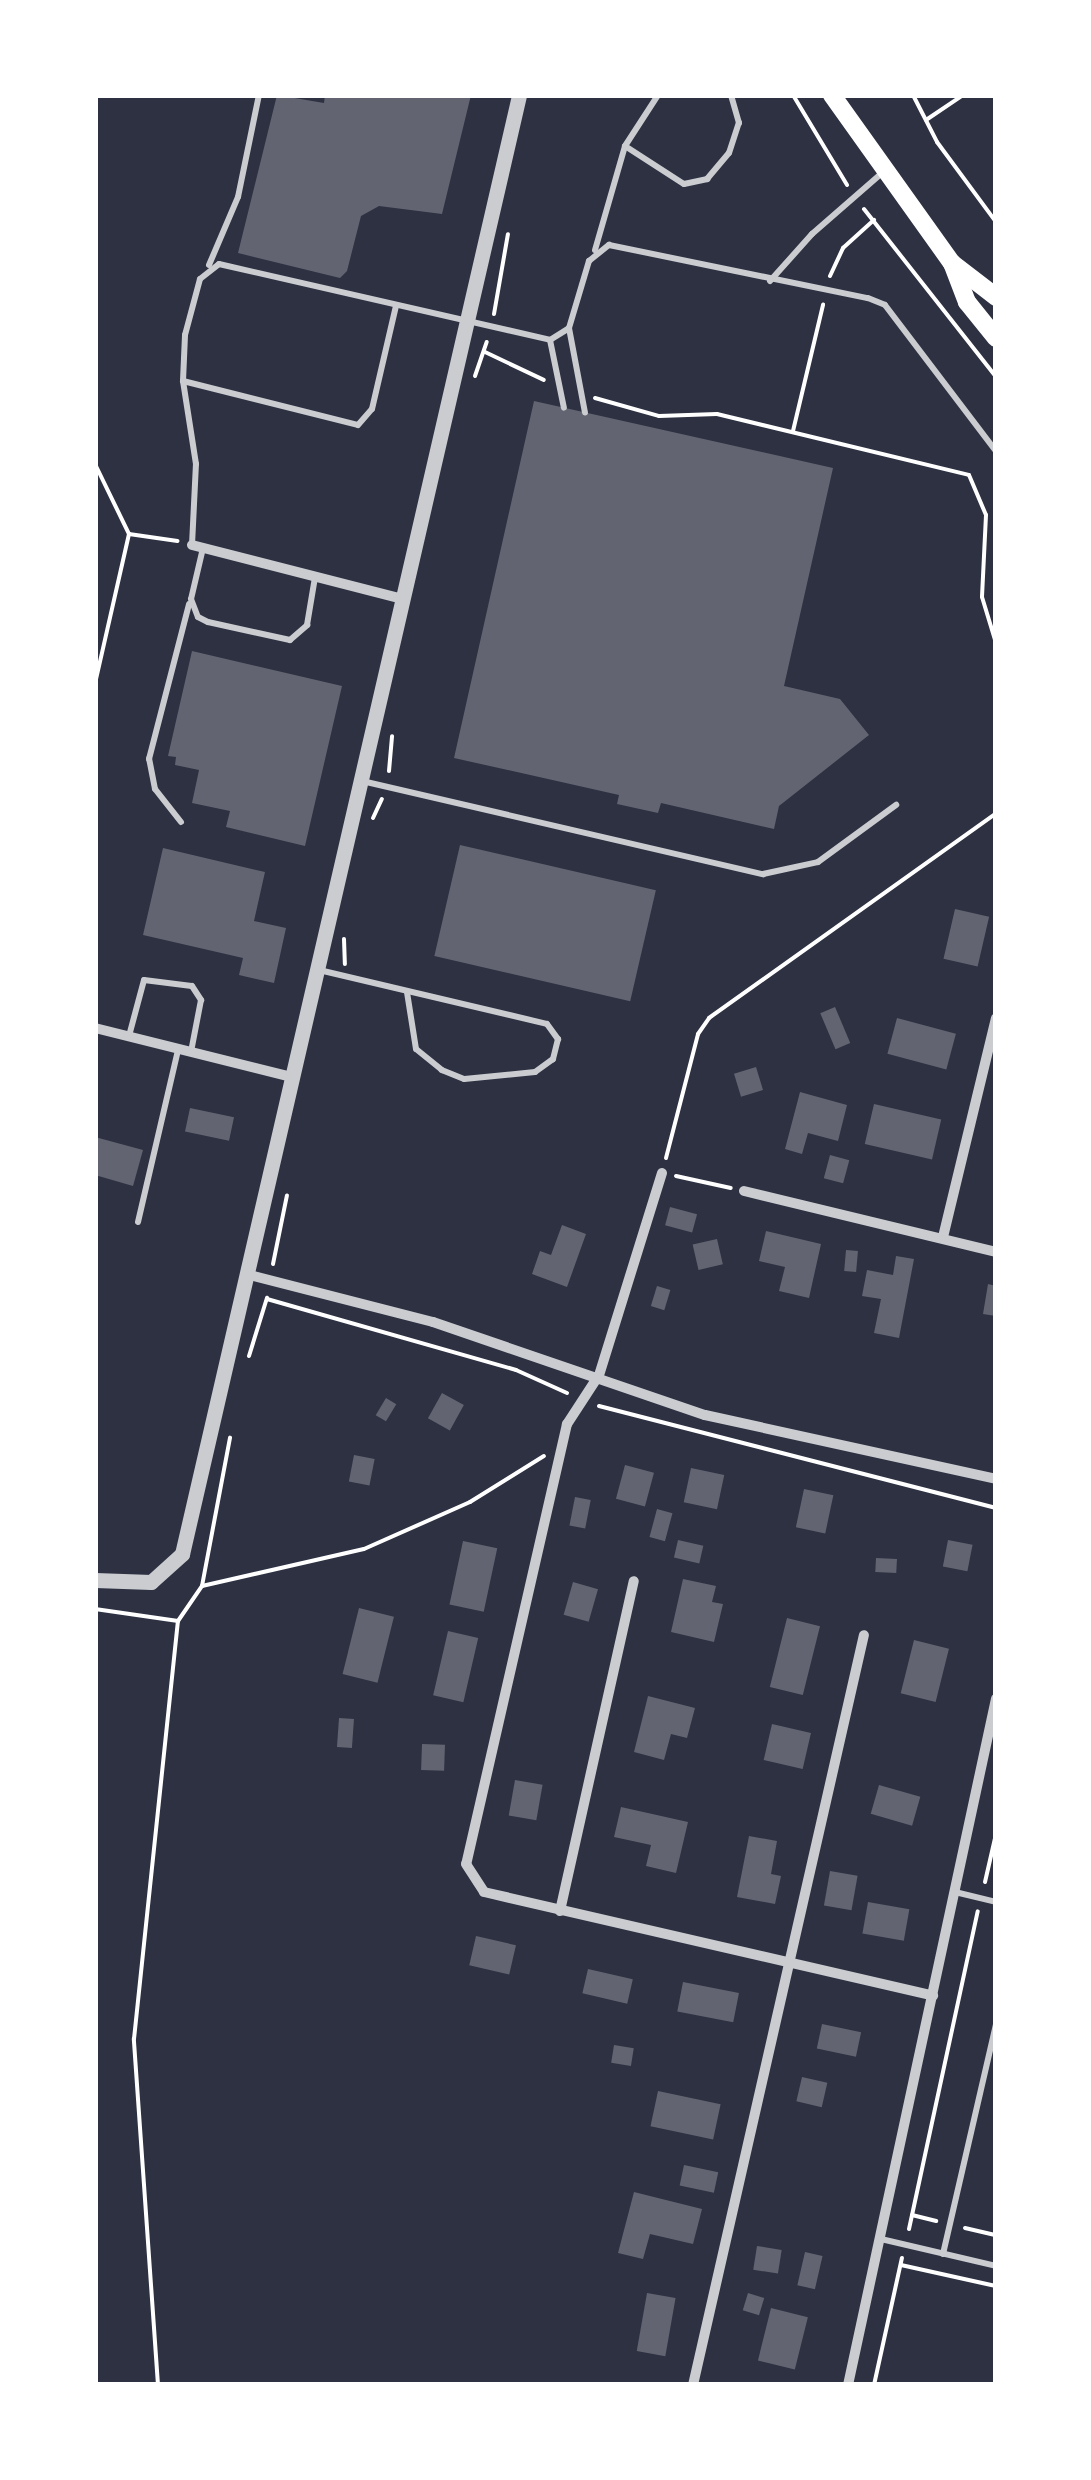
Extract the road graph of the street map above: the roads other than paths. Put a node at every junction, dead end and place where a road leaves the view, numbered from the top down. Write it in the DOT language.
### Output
graph roads {
  1 [pos="260,95"];
  2 [pos="519,95"];
  3 [pos="658,95"];
  4 [pos="731,95"];
  5 [pos="832,95"];
  6 [pos="626,146"];
  7 [pos="884,171"];
  8 [pos="594,252"];
  9 [pos="952,263"];
  10 [pos="208,268"];
  11 [pos="770,282"];
  12 [pos="996,297"];
  13 [pos="396,306"];
  14 [pos="470,324"];
  15 [pos="569,328"];
  16 [pos="996,338"];
  17 [pos="550,340"];
  18 [pos="183,381"];
  19 [pos="564,408"];
  20 [pos="585,413"];
  21 [pos="996,451"];
  22 [pos="198,546"];
  23 [pos="315,576"];
  24 [pos="191,599"];
  25 [pos="402,599"];
  26 [pos="356,779"];
  27 [pos="896,805"];
  28 [pos="181,822"];
  29 [pos="313,969"];
  30 [pos="407,992"];
  31 [pos="996,1018"];
  32 [pos="95,1028"];
  33 [pos="129,1036"];
  34 [pos="178,1048"];
  35 [pos="191,1052"];
  36 [pos="288,1076"];
  37 [pos="662,1173"];
  38 [pos="744,1192"];
  39 [pos="138,1222"];
  40 [pos="944,1237"];
  41 [pos="996,1252"];
  42 [pos="246,1274"];
  43 [pos="599,1375"];
  44 [pos="996,1479"];
  45 [pos="95,1580"];
  46 [pos="634,1581"];
  47 [pos="864,1634"];
  48 [pos="996,1699"];
  49 [pos="955,1892"];
  50 [pos="996,1902"];
  51 [pos="560,1911"];
  52 [pos="790,1961"];
  53 [pos="933,1996"];
  54 [pos="996,2025"];
  55 [pos="882,2240"];
  56 [pos="943,2254"];
  57 [pos="996,2266"];
  58 [pos="693,2385"];
  59 [pos="848,2385"];
  1 -- 10 [label="lane"];
  2 -- 14 [label="street"];
  3 -- 6 [label="lane"];
  4 -- 6 [label="lane"];
  5 -- 7 [label="main road"];
  6 -- 8 [label="lane"];
  7 -- 9 [label="main road"];
  7 -- 11 [label="lane"];
  8 -- 11 [label="lane"];
  8 -- 15 [label="lane"];
  9 -- 12 [label="main road"];
  9 -- 16 [label="main road"];
  10 -- 13 [label="lane"];
  10 -- 18 [label="lane"];
  11 -- 21 [label="lane"];
  13 -- 14 [label="lane"];
  13 -- 18 [label="lane"];
  14 -- 17 [label="lane"];
  14 -- 25 [label="street"];
  15 -- 17 [label="lane"];
  15 -- 20 [label="lane"];
  17 -- 19 [label="lane"];
  18 -- 22 [label="lane"];
  22 -- 23 [label="street"];
  22 -- 24 [label="lane"];
  23 -- 24 [label="lane"];
  23 -- 25 [label="street"];
  24 -- 28 [label="lane"];
  25 -- 26 [label="street"];
  26 -- 27 [label="lane"];
  26 -- 29 [label="street"];
  29 -- 30 [label="lane"];
  29 -- 36 [label="street"];
  30 -- 30 [label="lane"];
  31 -- 40 [label="street"];
  32 -- 33 [label="street"];
  33 -- 34 [label="street"];
  33 -- 35 [label="lane"];
  34 -- 35 [label="street"];
  34 -- 39 [label="lane"];
  35 -- 36 [label="street"];
  36 -- 42 [label="street"];
  37 -- 43 [label="street"];
  38 -- 40 [label="street"];
  40 -- 41 [label="street"];
  42 -- 43 [label="street"];
  42 -- 45 [label="street"];
  43 -- 44 [label="street"];
  43 -- 51 [label="street"];
  46 -- 51 [label="street"];
  47 -- 52 [label="street"];
  48 -- 49 [label="street"];
  49 -- 50 [label="lane"];
  49 -- 53 [label="street"];
  51 -- 52 [label="street"];
  52 -- 53 [label="street"];
  52 -- 58 [label="street"];
  53 -- 55 [label="street"];
  54 -- 56 [label="lane"];
  55 -- 56 [label="lane"];
  55 -- 59 [label="street"];
  56 -- 57 [label="lane"];
}
